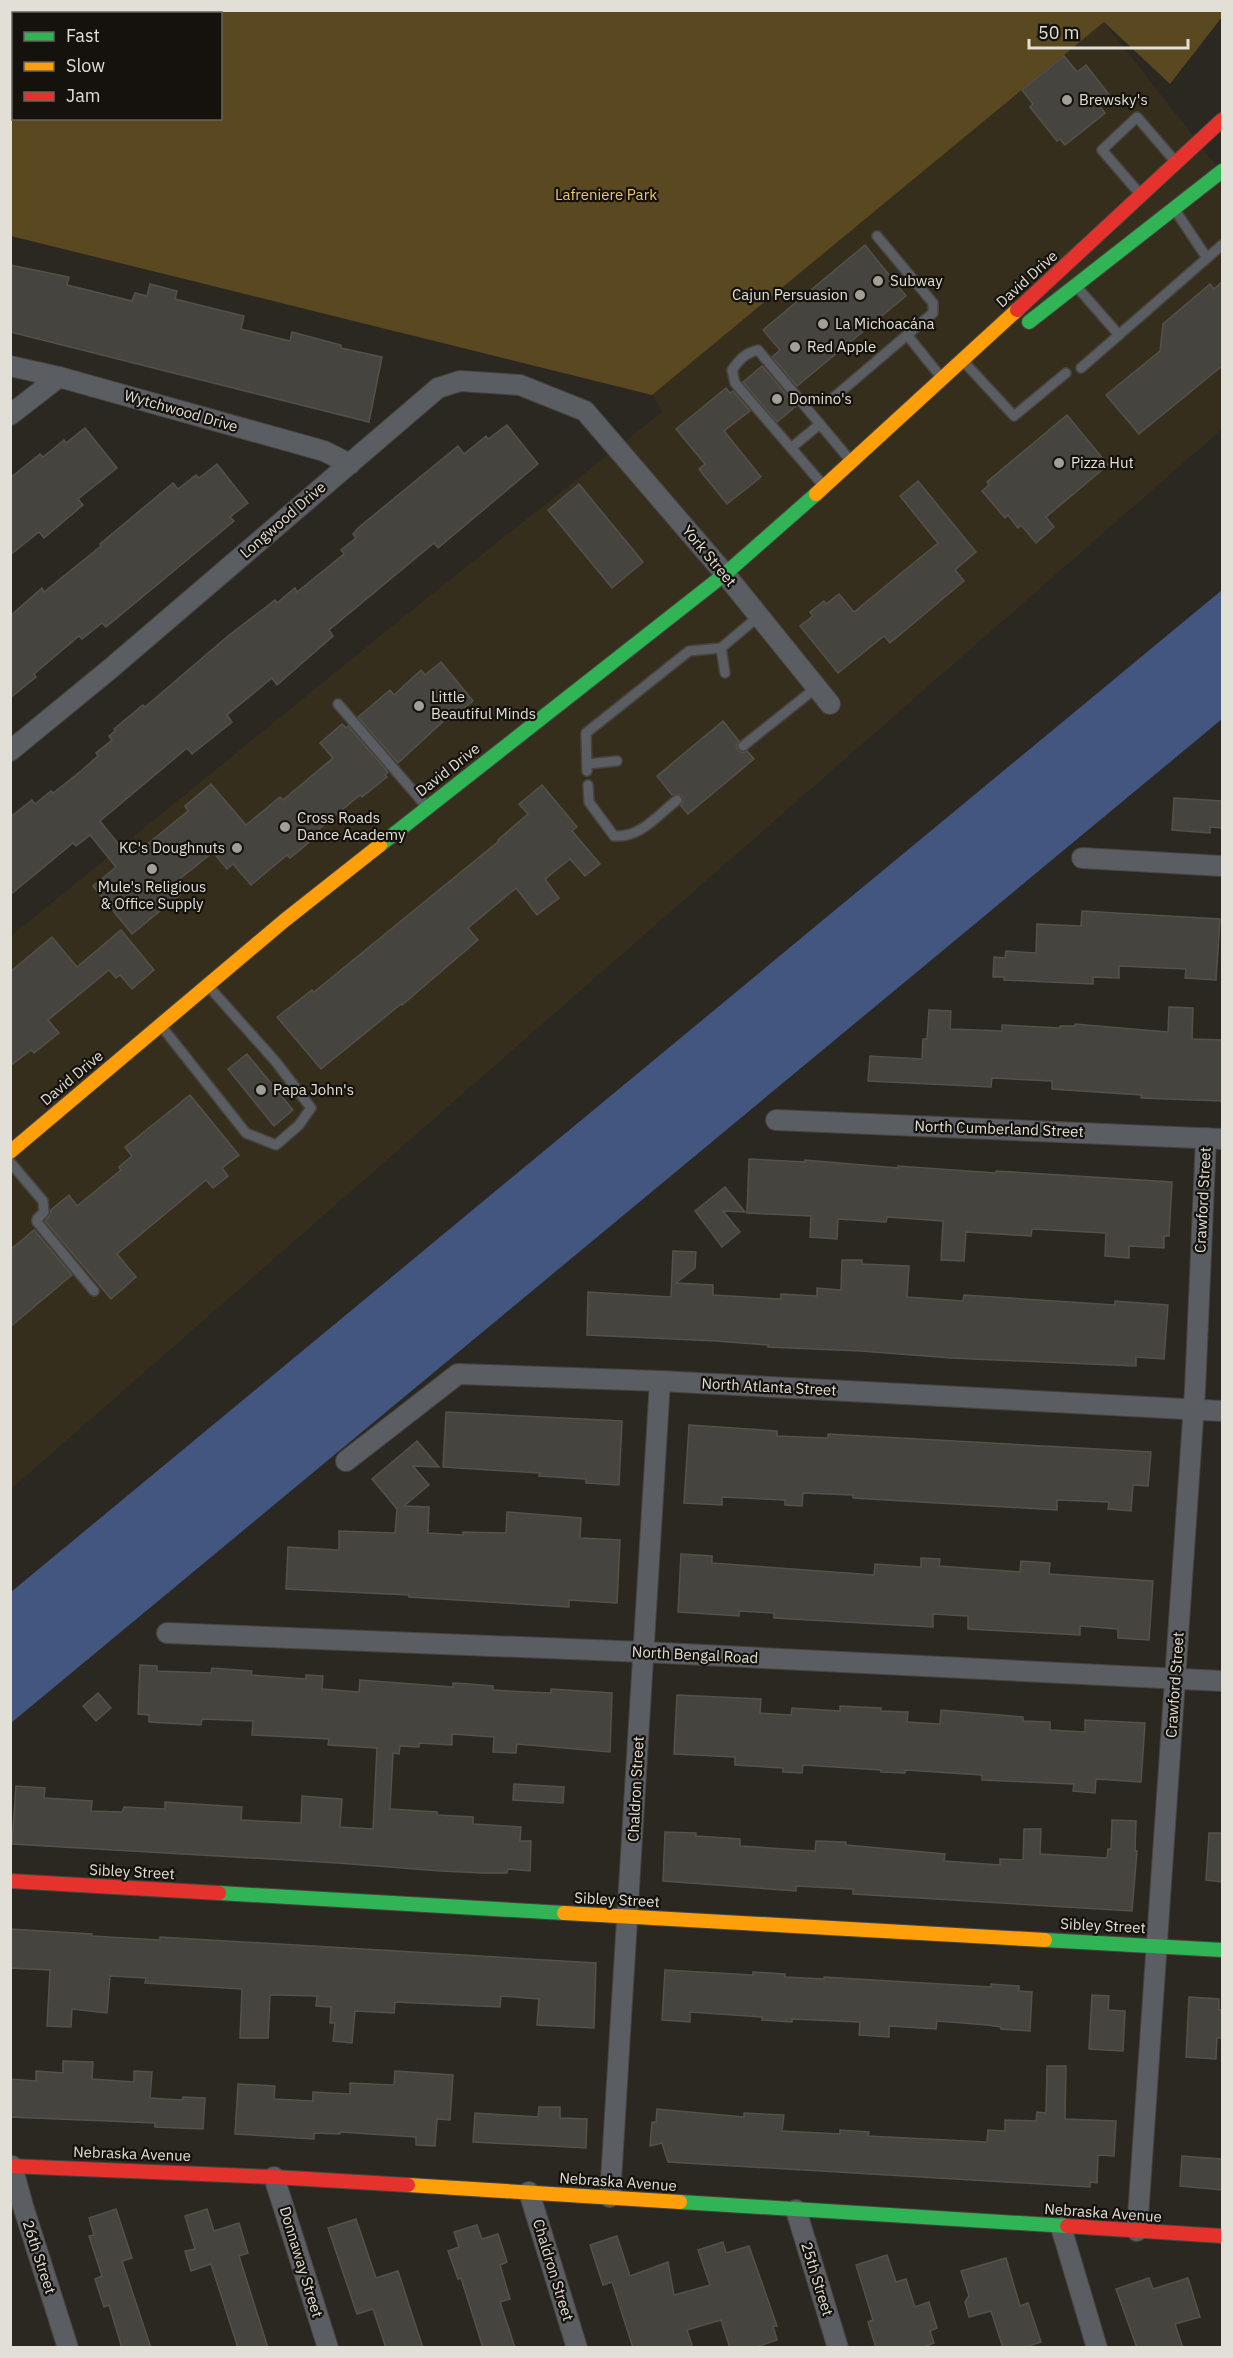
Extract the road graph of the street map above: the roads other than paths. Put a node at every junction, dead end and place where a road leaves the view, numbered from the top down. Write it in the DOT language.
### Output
graph roads {
  1 [pos="1222,120"];
  2 [pos="1176,163"];
  3 [pos="1222,171"];
  4 [pos="1142,196"];
  5 [pos="1174,207"];
  6 [pos="877,236"];
  7 [pos="1222,245"];
  8 [pos="1207,258"];
  9 [pos="1076,285"];
  10 [pos="1014,334"];
  11 [pos="907,335"];
  12 [pos="1119,335"];
  13 [pos="996,348"];
  14 [pos="966,365"];
  15 [pos="10,366"];
  16 [pos="1081,368"];
  17 [pos="1066,373"];
  18 [pos="59,377"];
  19 [pos="946,382"];
  20 [pos="833,399"];
  21 [pos="585,411"];
  22 [pos="10,415"];
  23 [pos="820,424"];
  24 [pos="791,448"];
  25 [pos="852,462"];
  26 [pos="350,464"];
  27 [pos="824,486"];
  28 [pos="725,574"];
  29 [pos="759,616"];
  30 [pos="721,648"];
  31 [pos="725,673"];
  32 [pos="817,687"];
  33 [pos="338,704"];
  34 [pos="830,704"];
  35 [pos="743,746"];
  36 [pos="10,751"];
  37 [pos="617,761"];
  38 [pos="588,785"];
  39 [pos="676,800"];
  40 [pos="427,808"];
  41 [pos="1082,858"];
  42 [pos="1222,866"];
  43 [pos="208,986"];
  44 [pos="160,1026"];
  45 [pos="776,1120"];
  46 [pos="1214,1138"];
  47 [pos="10,1152"];
  48 [pos="10,1162"];
  49 [pos="94,1291"];
  50 [pos="660,1381"];
  51 [pos="1193,1410"];
  52 [pos="1222,1412"];
  53 [pos="345,1461"];
  54 [pos="167,1633"];
  55 [pos="644,1652"];
  56 [pos="1176,1679"];
  57 [pos="1222,1682"];
  58 [pos="10,1881"];
  59 [pos="628,1918"];
  60 [pos="1158,1946"];
  61 [pos="1222,1950"];
  62 [pos="11,2166"];
  63 [pos="274,2177"];
  64 [pos="529,2192"];
  65 [pos="610,2197"];
  66 [pos="796,2210"];
  67 [pos="1061,2226"];
  68 [pos="1137,2231"];
  69 [pos="1222,2236"];
  70 [pos="68,2348"];
  71 [pos="327,2348"];
  72 [pos="577,2348"];
  73 [pos="838,2348"];
  74 [pos="1097,2348"];
  1 -- 2 [label="street, David Drive"];
  2 -- 4 [label="street, David Drive"];
  2 -- 4 [label="lane"];
  3 -- 5 [label="street"];
  4 -- 14 [label="street, David Drive"];
  5 -- 8 [label="lane"];
  5 -- 9 [label="street"];
  6 -- 11 [label="lane"];
  7 -- 8 [label="lane"];
  8 -- 12 [label="lane"];
  9 -- 10 [label="street"];
  9 -- 12 [label="lane"];
  11 -- 19 [label="lane"];
  11 -- 20 [label="lane"];
  12 -- 16 [label="lane"];
  13 -- 14 [label="street, David Drive"];
  14 -- 17 [label="lane"];
  14 -- 19 [label="street, David Drive"];
  15 -- 18 [label="street, Wytchwood Drive"];
  18 -- 22 [label="street"];
  18 -- 26 [label="street, Wytchwood Drive"];
  19 -- 25 [label="street, David Drive"];
  21 -- 26 [label="street, Longwood Drive"];
  21 -- 28 [label="street, York Street"];
  23 -- 24 [label="lane"];
  23 -- 24 [label="lane"];
  23 -- 25 [label="lane"];
  24 -- 27 [label="lane"];
  25 -- 27 [label="street, David Drive"];
  26 -- 36 [label="street, Longwood Drive"];
  27 -- 28 [label="street, David Drive"];
  28 -- 29 [label="street, York Street"];
  28 -- 40 [label="street, David Drive"];
  29 -- 30 [label="lane"];
  29 -- 32 [label="street, York Street"];
  30 -- 31 [label="lane"];
  30 -- 37 [label="lane"];
  32 -- 34 [label="street, York Street"];
  32 -- 35 [label="lane"];
  33 -- 40 [label="lane"];
  38 -- 39 [label="lane"];
  40 -- 43 [label="street, David Drive"];
  41 -- 42 [label="street"];
  43 -- 44 [label="street, David Drive"];
  43 -- 44 [label="lane"];
  44 -- 47 [label="street, David Drive"];
  45 -- 46 [label="street, North Cumberland Street"];
  46 -- 51 [label="street, Crawford Street"];
  48 -- 49 [label="lane"];
  50 -- 51 [label="street, North Atlanta Street"];
  50 -- 53 [label="street, North Atlanta Street"];
  50 -- 55 [label="street, Chaldron Street"];
  51 -- 52 [label="street, North Atlanta Street"];
  51 -- 56 [label="street, Crawford Street"];
  54 -- 55 [label="street, North Bengal Road"];
  55 -- 56 [label="street, North Bengal Road"];
  55 -- 59 [label="street, Chaldron Street"];
  56 -- 57 [label="street, North Bengal Road"];
  56 -- 60 [label="street, Crawford Street"];
  58 -- 59 [label="street, Sibley Street"];
  59 -- 60 [label="street, Sibley Street"];
  59 -- 65 [label="street, Chaldron Street"];
  60 -- 61 [label="street, Sibley Street"];
  60 -- 68 [label="street, Crawford Street"];
  62 -- 63 [label="street, Nebraska Avenue"];
  62 -- 70 [label="street, 26th Street"];
  63 -- 64 [label="street, Nebraska Avenue"];
  63 -- 71 [label="street, Donnaway Street"];
  64 -- 65 [label="street, Nebraska Avenue"];
  64 -- 72 [label="street, Chaldron Street"];
  65 -- 66 [label="street, Nebraska Avenue"];
  66 -- 67 [label="street, Nebraska Avenue"];
  66 -- 73 [label="street, 25th Street"];
  67 -- 68 [label="street, Nebraska Avenue"];
  67 -- 74 [label="street"];
  68 -- 69 [label="street, Nebraska Avenue"];
}
